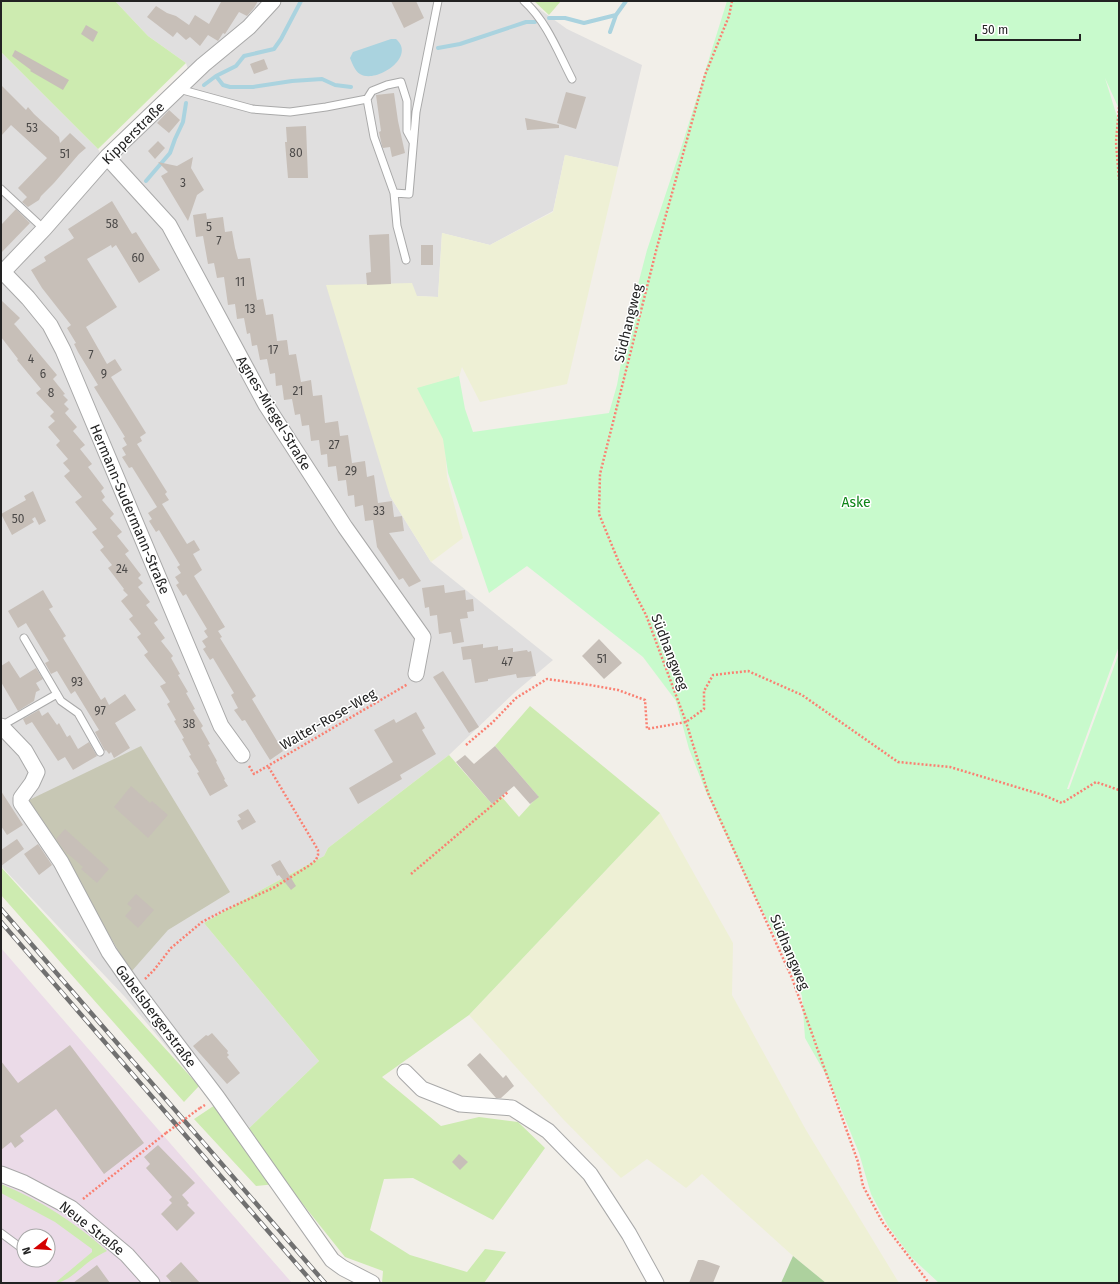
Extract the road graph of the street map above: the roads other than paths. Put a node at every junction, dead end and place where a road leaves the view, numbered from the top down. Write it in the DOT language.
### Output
graph roads {
  1 [pos="273,1"];
  2 [pos="438,1"];
  3 [pos="524,1"];
  4 [pos="572,79"];
  5 [pos="179,88"];
  6 [pos="367,99"];
  7 [pos="413,144"];
  8 [pos="107,158"];
  9 [pos="1,189"];
  10 [pos="394,193"];
  11 [pos="44,229"];
  12 [pos="406,260"];
  13 [pos="2,273"];
  14 [pos="24,638"];
  15 [pos="414,678"];
  16 [pos="57,694"];
  17 [pos="1,726"];
  18 [pos="100,752"];
  19 [pos="242,755"];
  20 [pos="405,1072"];
  21 [pos="1,1174"];
  22 [pos="1,1233"];
  23 [pos="16,1244"];
  24 [pos="152,1283"];
  25 [pos="372,1283"];
  26 [pos="656,1283"];
  1 -- 5 [label="street, Kipperstraße"];
  2 -- 7 [label="lane"];
  3 -- 4 [label="lane"];
  5 -- 6 [label="lane"];
  5 -- 8 [label="street, Kipperstraße"];
  6 -- 7 [label="lane"];
  6 -- 10 [label="lane"];
  7 -- 10 [label="lane"];
  8 -- 11 [label="street, Kipperstraße"];
  8 -- 15 [label="street, Agnes-Miegel-Straße"];
  9 -- 11 [label="lane"];
  10 -- 12 [label="lane"];
  11 -- 13 [label="street, Kipperstraße"];
  13 -- 19 [label="street, Hermann-Sudermann-Straße"];
  14 -- 16 [label="lane"];
  16 -- 17 [label="lane"];
  16 -- 18 [label="lane"];
  17 -- 25 [label="street, Gabelsbergerstraße"];
  20 -- 26 [label="street"];
  21 -- 24 [label="street, Neue Straße"];
  22 -- 23 [label="lane"];
}
